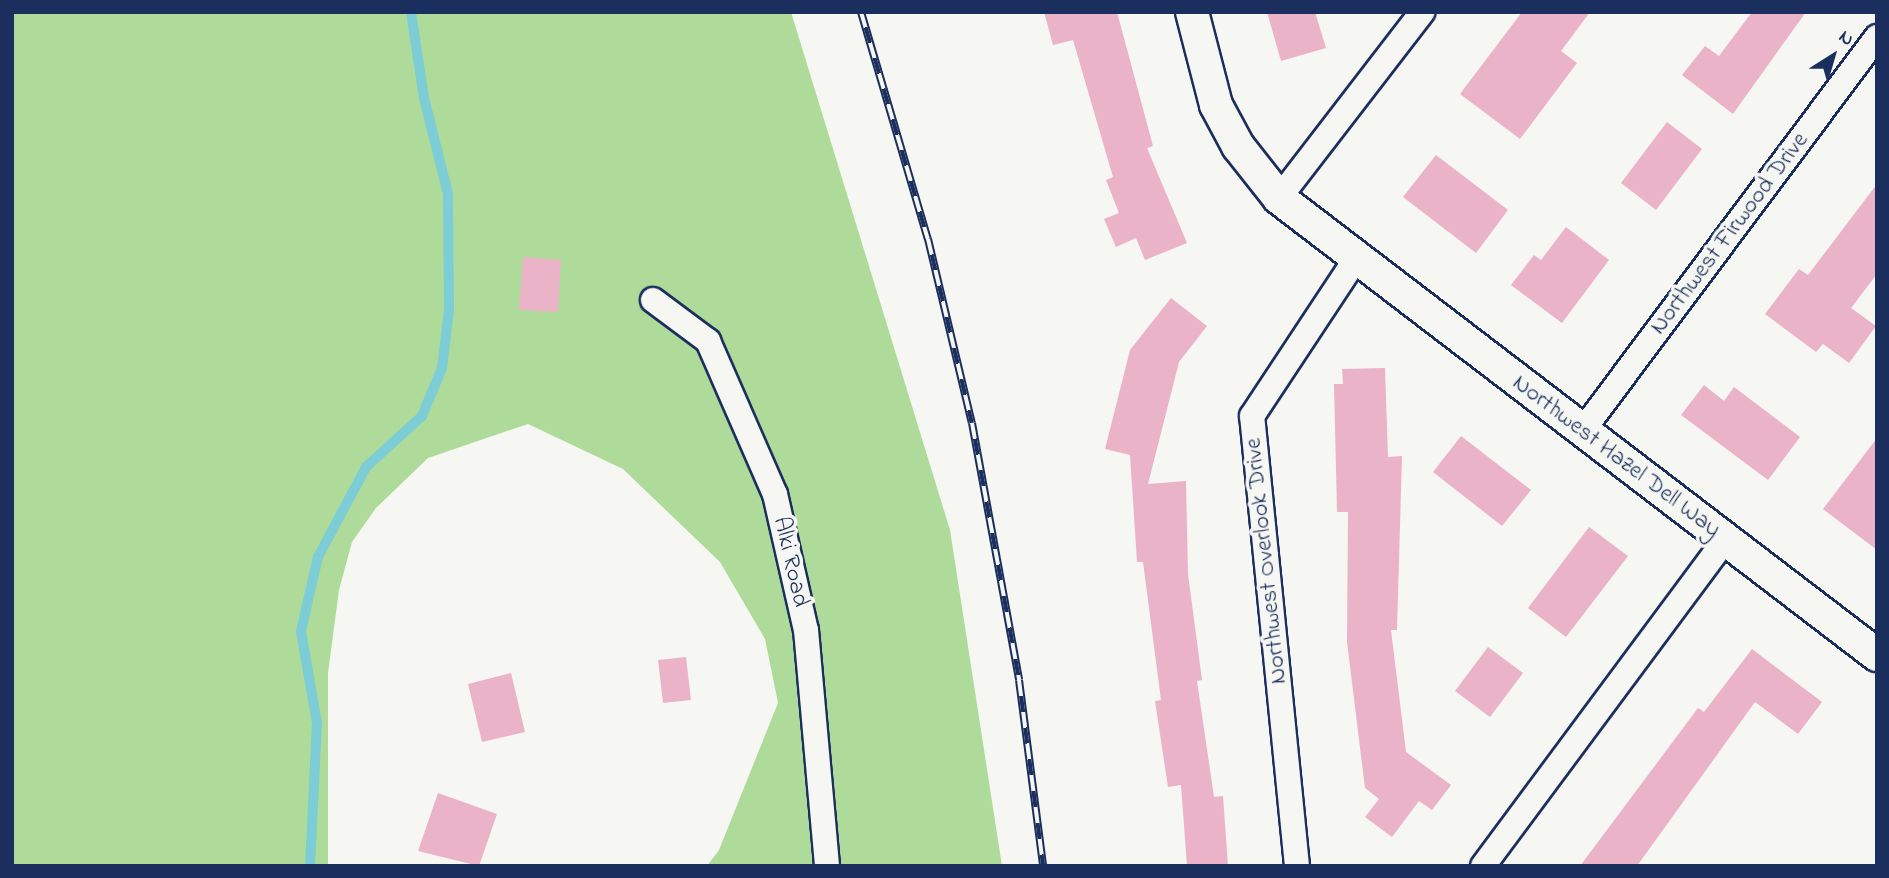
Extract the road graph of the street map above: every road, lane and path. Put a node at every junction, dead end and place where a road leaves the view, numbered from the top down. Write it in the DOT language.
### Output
graph roads {
  1 [pos="1192,12"];
  2 [pos="1422,12"];
  3 [pos="1877,37"];
  4 [pos="1279,198"];
  5 [pos="1356,259"];
  6 [pos="653,300"];
  7 [pos="1583,430"];
  8 [pos="1725,540"];
  9 [pos="1876,653"];
  10 [pos="827,866"];
  11 [pos="1297,866"];
  12 [pos="1483,866"];
  1 -- 4 [label="street"];
  2 -- 4 [label="street"];
  3 -- 7 [label="street, Northwest Firwood Drive"];
  4 -- 5 [label="street"];
  5 -- 7 [label="street, Northwest Hazel Dell Way"];
  5 -- 11 [label="street, Northwest Overlook Drive"];
  6 -- 10 [label="street, Alki Road"];
  7 -- 8 [label="street, Northwest Hazel Dell Way"];
  8 -- 9 [label="street, Northwest Hazel Dell Way"];
  8 -- 12 [label="street"];
}
